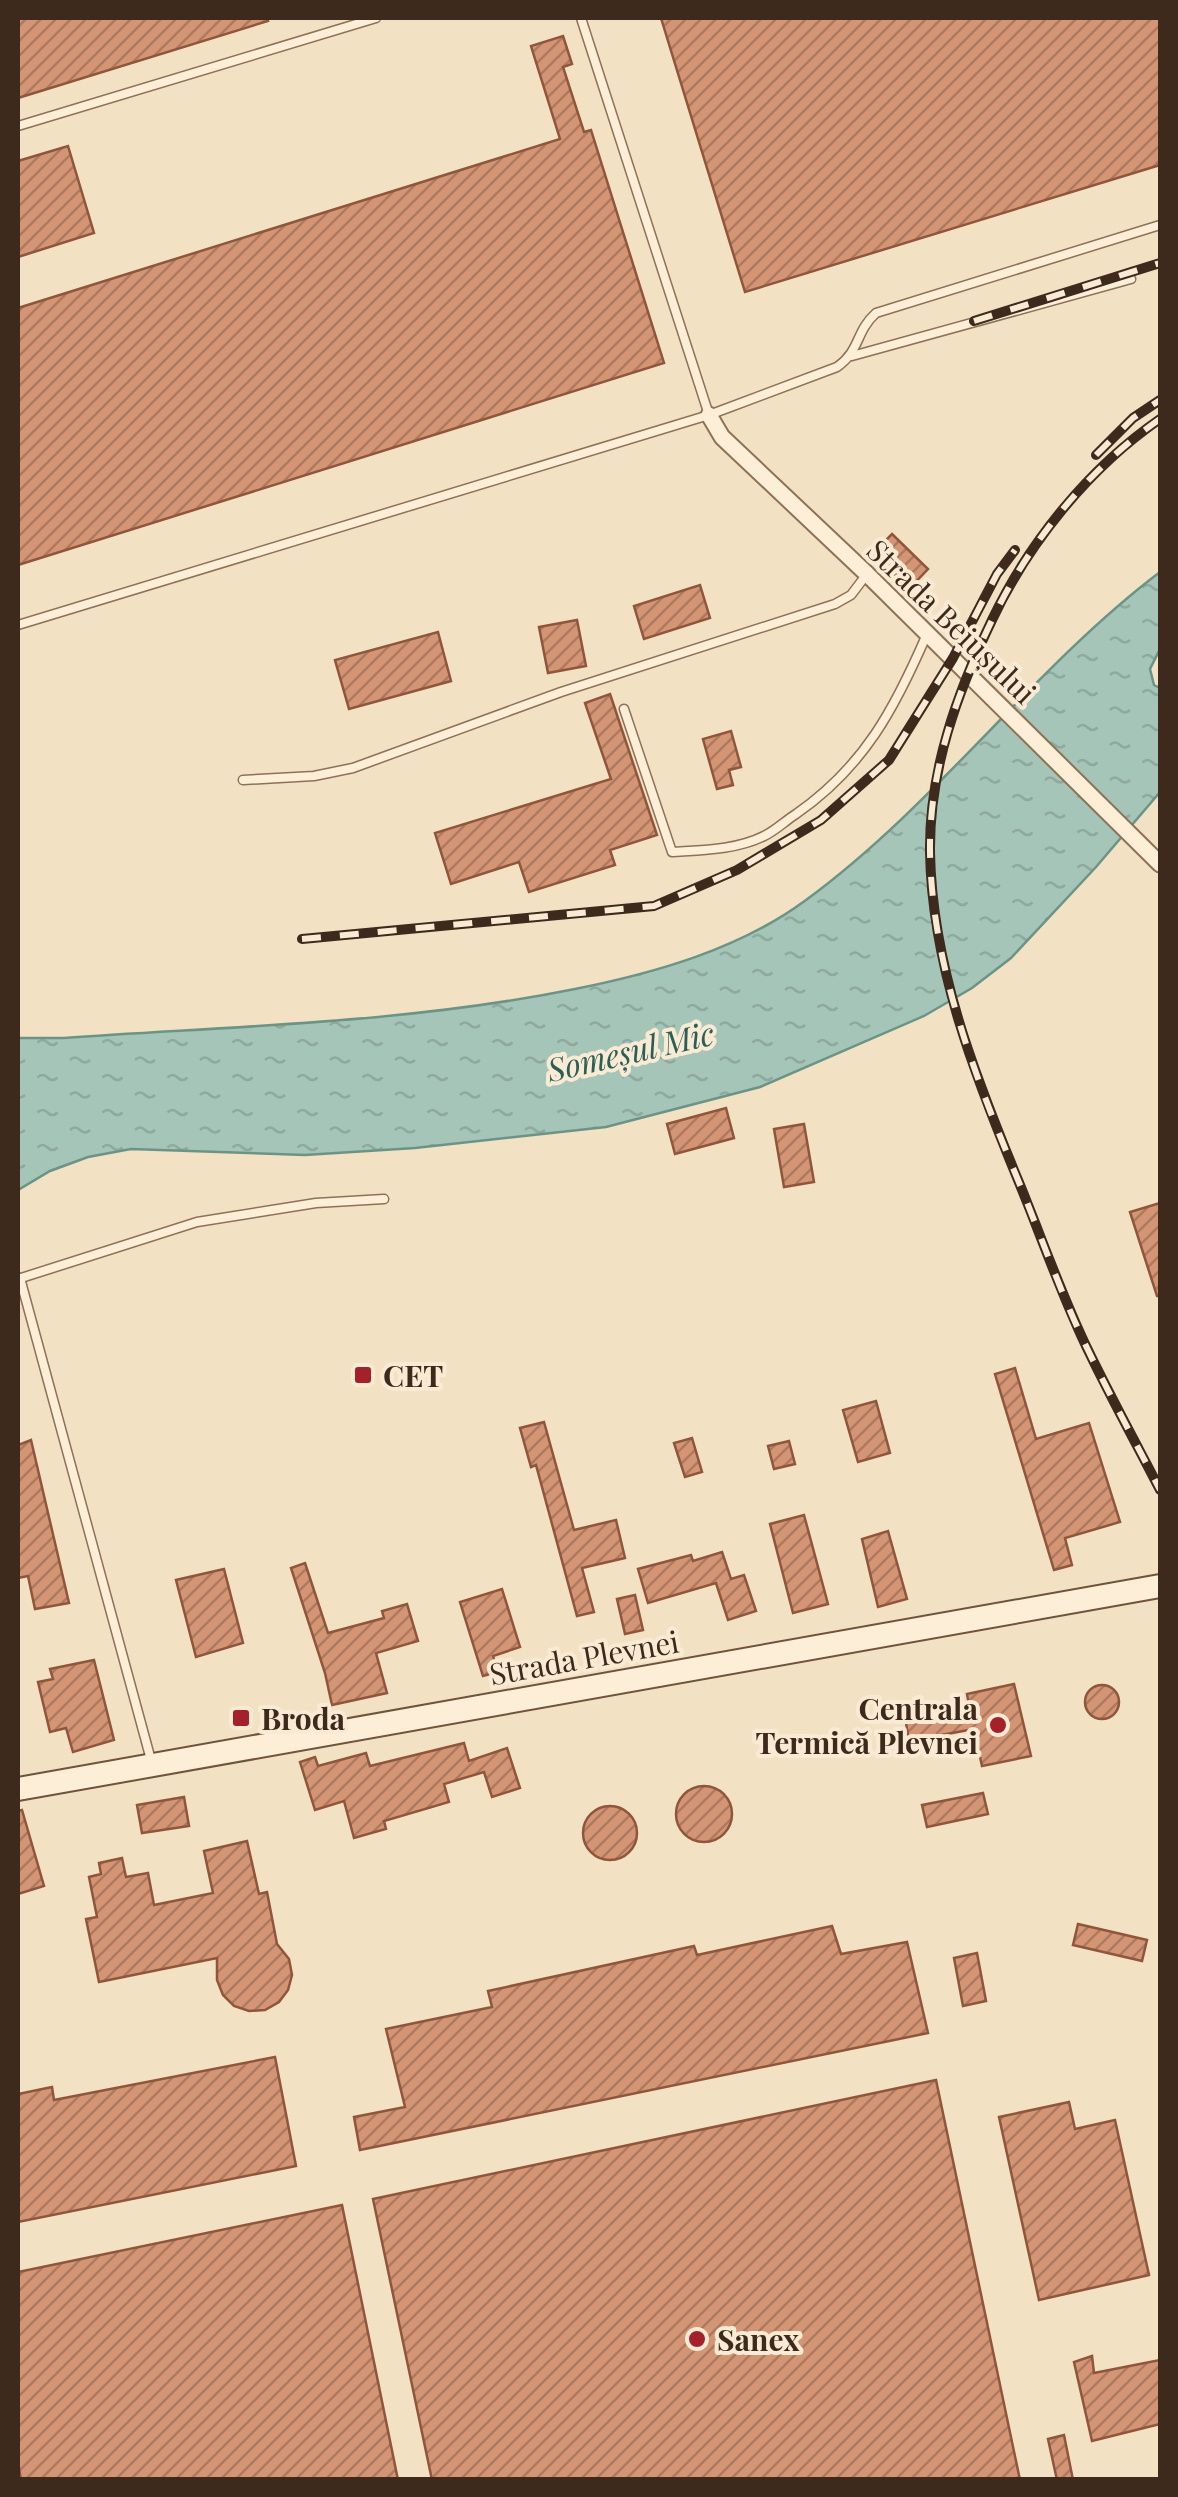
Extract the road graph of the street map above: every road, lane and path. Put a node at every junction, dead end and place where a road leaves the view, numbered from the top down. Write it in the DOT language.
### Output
graph roads {
  1 [pos="376,18"];
  2 [pos="582,18"];
  3 [pos="18,126"];
  4 [pos="1160,225"];
  5 [pos="1131,279"];
  6 [pos="852,356"];
  7 [pos="709,415"];
  8 [pos="867,574"];
  9 [pos="18,625"];
  10 [pos="928,634"];
  11 [pos="624,709"];
  12 [pos="243,780"];
  13 [pos="1160,864"];
  14 [pos="384,1199"];
  15 [pos="19,1278"];
  16 [pos="1160,1586"];
  17 [pos="152,1764"];
  18 [pos="18,1789"];
  1 -- 3 [label="lane"];
  2 -- 7 [label="lane"];
  4 -- 6 [label="lane"];
  5 -- 6 [label="lane"];
  6 -- 7 [label="lane"];
  7 -- 8 [label="street, Strada Beiușului"];
  7 -- 9 [label="lane"];
  8 -- 10 [label="street, Strada Beiușului"];
  8 -- 12 [label="lane"];
  10 -- 11 [label="lane"];
  10 -- 13 [label="street, Strada Beiușului"];
  14 -- 15 [label="lane"];
  15 -- 17 [label="lane"];
  16 -- 17 [label="main road, Strada Plevnei"];
  17 -- 18 [label="main road, Strada Plevnei"];
}
